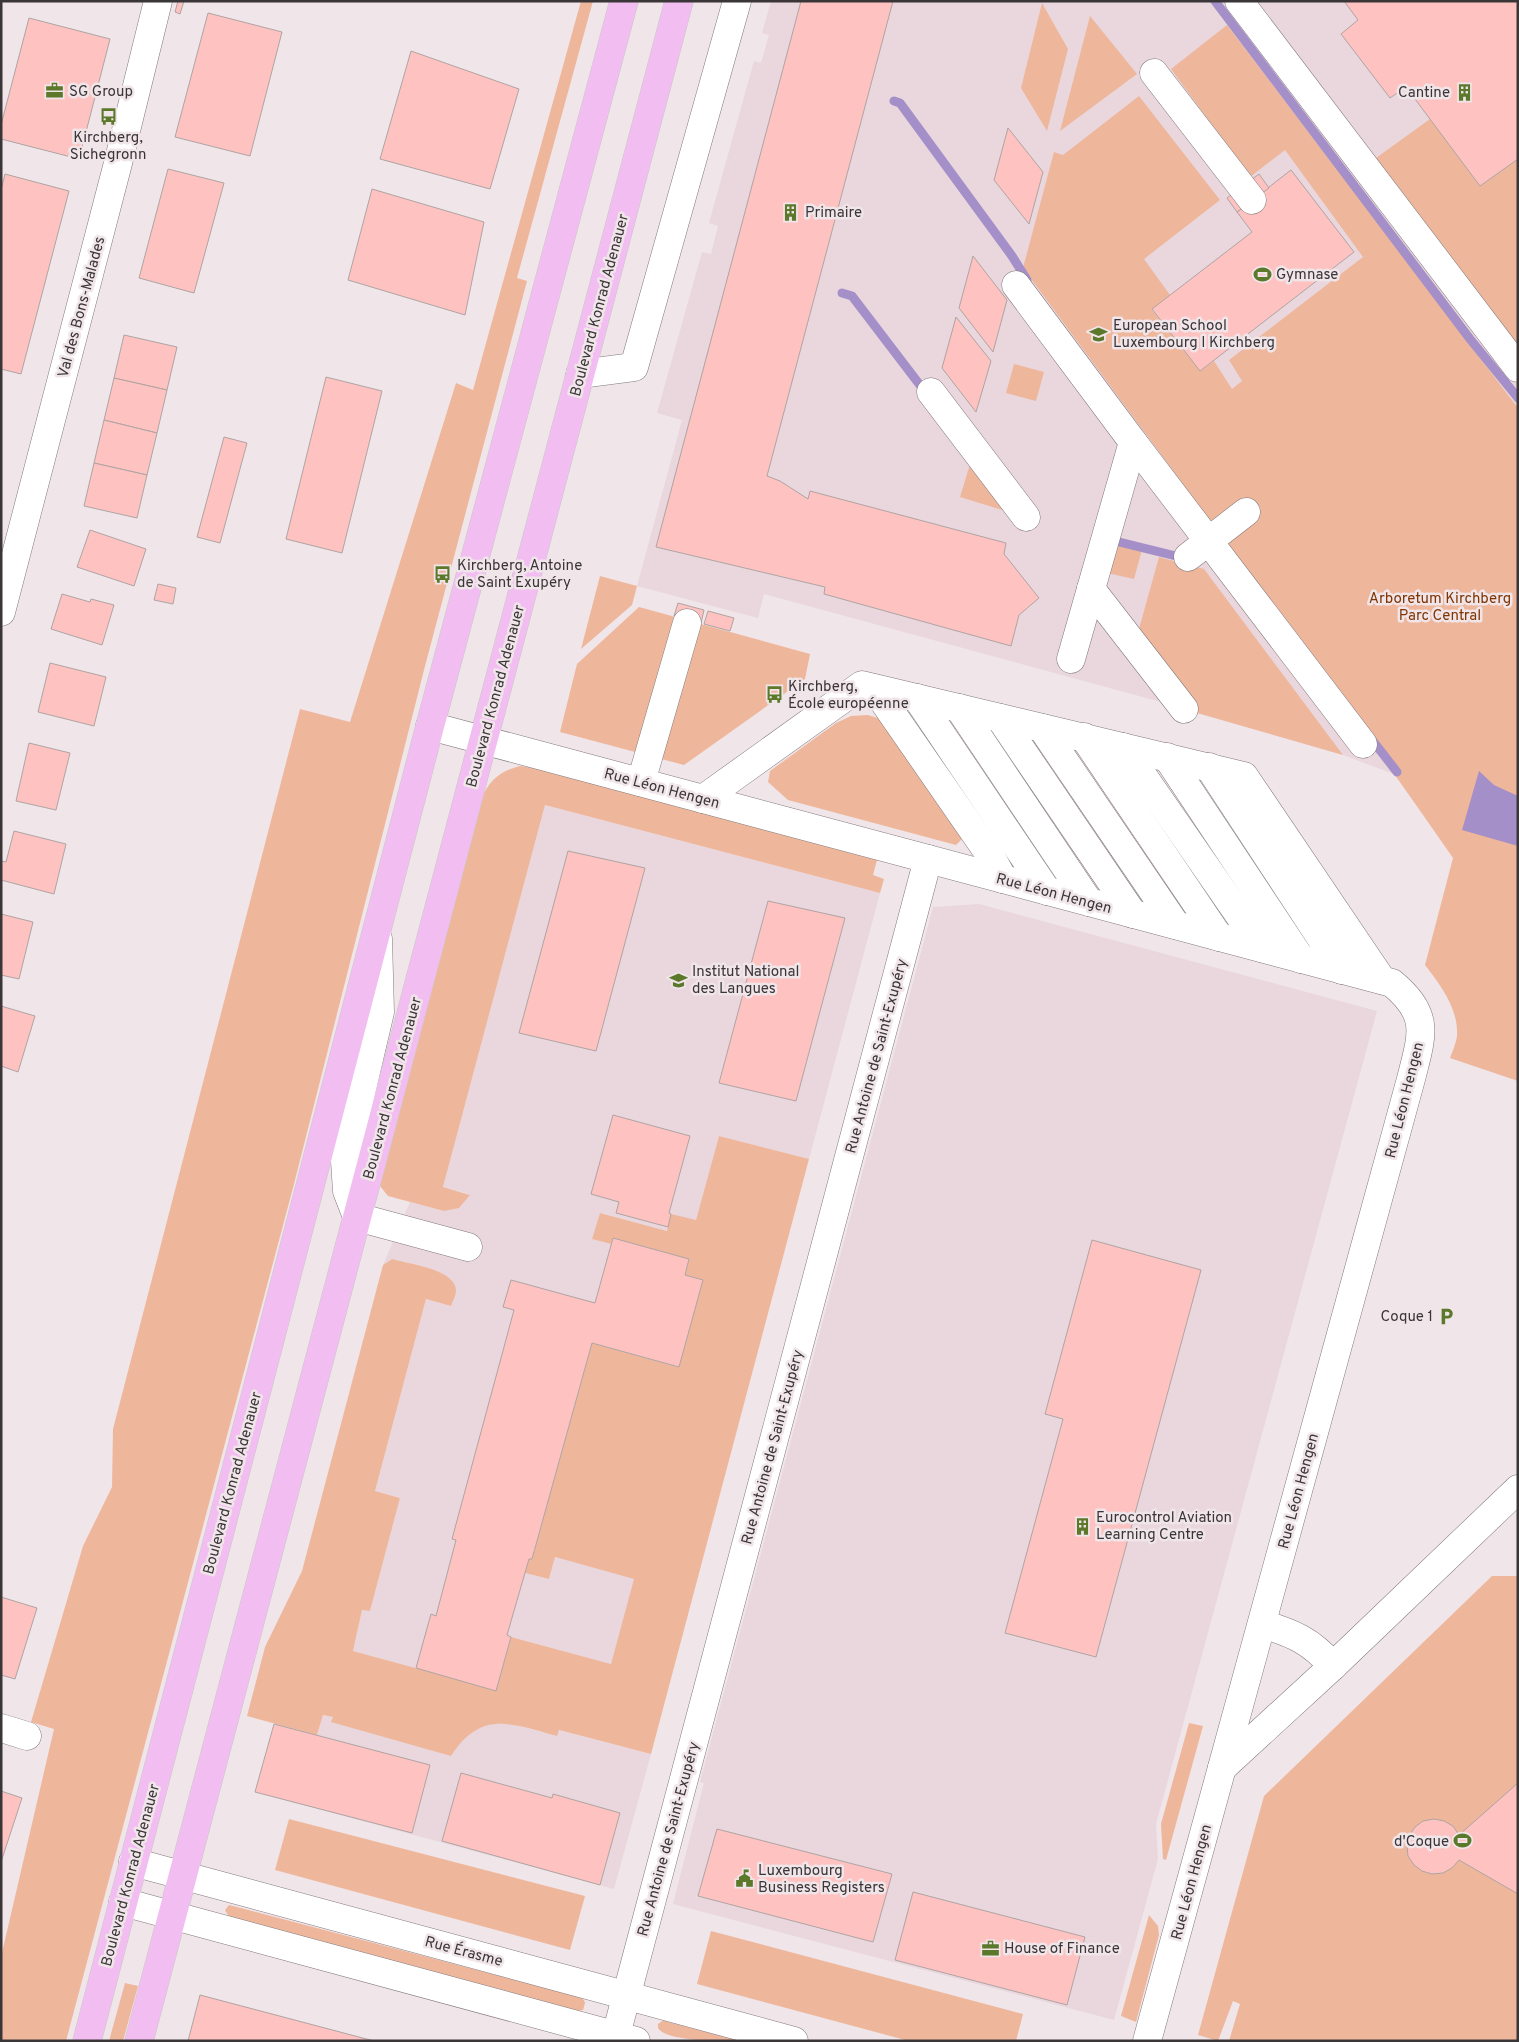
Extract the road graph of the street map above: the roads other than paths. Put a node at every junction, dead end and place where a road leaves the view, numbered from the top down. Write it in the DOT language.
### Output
graph roads {
  1 [pos="158,1"];
  2 [pos="624,1"];
  3 [pos="679,1"];
  4 [pos="737,1"];
  5 [pos="1239,1"];
  6 [pos="1154,73"];
  7 [pos="1252,200"];
  8 [pos="1016,285"];
  9 [pos="1518,368"];
  10 [pos="580,374"];
  11 [pos="931,392"];
  12 [pos="1133,442"];
  13 [pos="1246,512"];
  14 [pos="1026,517"];
  15 [pos="1199,549"];
  16 [pos="1091,588"];
  17 [pos="1,612"];
  18 [pos="687,623"];
  19 [pos="1072,659"];
  20 [pos="875,689"];
  21 [pos="917,698"];
  22 [pos="958,708"];
  23 [pos="1184,709"];
  24 [pos="1000,718"];
  25 [pos="430,726"];
  26 [pos="1042,728"];
  27 [pos="1084,738"];
  28 [pos="484,740"];
  29 [pos="1363,744"];
  30 [pos="1123,747"];
  31 [pos="1168,757"];
  32 [pos="1209,767"];
  33 [pos="641,782"];
  34 [pos="703,799"];
  35 [pos="928,859"];
  36 [pos="1003,879"];
  37 [pos="1046,891"];
  38 [pos="1090,902"];
  39 [pos="1133,914"];
  40 [pos="1176,925"];
  41 [pos="378,926"];
  42 [pos="1219,937"];
  43 [pos="1262,948"];
  44 [pos="1301,959"];
  45 [pos="1342,970"];
  46 [pos="1387,982"];
  47 [pos="357,1217"];
  48 [pos="468,1247"];
  49 [pos="1518,1489"];
  50 [pos="1262,1624"];
  51 [pos="1333,1666"];
  52 [pos="1,1728"];
  53 [pos="27,1736"];
  54 [pos="1222,1768"];
  55 [pos="133,1862"];
  56 [pos="182,1876"];
  57 [pos="123,1902"];
  58 [pos="172,1916"];
  59 [pos="627,1995"];
  60 [pos="625,2038"];
  61 [pos="87,2041"];
  62 [pos="139,2041"];
  63 [pos="794,2041"];
  64 [pos="1147,2041"];
  1 -- 17 [label="street, Val des Bons-Malades"];
  2 -- 25 [label="main road, Boulevard Konrad Adenauer"];
  3 -- 10 [label="main road, Boulevard Konrad Adenauer"];
  4 -- 10 [label="street"];
  5 -- 9 [label="street"];
  6 -- 7 [label="street"];
  8 -- 12 [label="street"];
  10 -- 28 [label="main road, Boulevard Konrad Adenauer"];
  11 -- 14 [label="street"];
  12 -- 15 [label="street"];
  12 -- 16 [label="street"];
  13 -- 15 [label="street"];
  15 -- 29 [label="street"];
  16 -- 19 [label="street"];
  16 -- 23 [label="street"];
  18 -- 33 [label="street"];
  20 -- 21 [label="street"];
  20 -- 34 [label="street"];
  20 -- 36 [label="street"];
  21 -- 22 [label="street"];
  21 -- 37 [label="street"];
  22 -- 24 [label="street"];
  22 -- 38 [label="street"];
  24 -- 26 [label="street"];
  24 -- 39 [label="street"];
  25 -- 28 [label="street, Rue Léon Hengen"];
  25 -- 41 [label="main road, Boulevard Konrad Adenauer"];
  26 -- 27 [label="street"];
  26 -- 40 [label="street"];
  27 -- 30 [label="street"];
  27 -- 42 [label="street"];
  28 -- 33 [label="street, Rue Léon Hengen"];
  28 -- 47 [label="main road, Boulevard Konrad Adenauer"];
  30 -- 31 [label="street"];
  30 -- 43 [label="street"];
  31 -- 32 [label="street"];
  31 -- 44 [label="street"];
  32 -- 45 [label="street"];
  32 -- 46 [label="street"];
  33 -- 34 [label="street, Rue Léon Hengen"];
  34 -- 35 [label="street, Rue Léon Hengen"];
  35 -- 36 [label="street, Rue Léon Hengen"];
  35 -- 59 [label="street, Rue Antoine de Saint-Exupéry"];
  36 -- 37 [label="street, Rue Léon Hengen"];
  37 -- 38 [label="street, Rue Léon Hengen"];
  38 -- 39 [label="street, Rue Léon Hengen"];
  39 -- 40 [label="street, Rue Léon Hengen"];
  40 -- 42 [label="street, Rue Léon Hengen"];
  41 -- 47 [label="street, Boulevard Konrad Adenauer"];
  41 -- 55 [label="main road, Boulevard Konrad Adenauer"];
  42 -- 43 [label="street, Rue Léon Hengen"];
  43 -- 44 [label="street, Rue Léon Hengen"];
  44 -- 45 [label="street, Rue Léon Hengen"];
  45 -- 46 [label="street, Rue Léon Hengen"];
  46 -- 50 [label="street, Rue Léon Hengen"];
  47 -- 48 [label="street"];
  47 -- 56 [label="main road, Boulevard Konrad Adenauer"];
  49 -- 51 [label="street"];
  50 -- 51 [label="street"];
  50 -- 54 [label="street, Rue Léon Hengen"];
  51 -- 54 [label="street"];
  52 -- 53 [label="street"];
  54 -- 64 [label="street, Rue Léon Hengen"];
  55 -- 56 [label="street, Rue Érasme"];
  55 -- 57 [label="main road, Boulevard Konrad Adenauer"];
  56 -- 58 [label="main road, Boulevard Konrad Adenauer"];
  56 -- 59 [label="street, Rue Érasme"];
  57 -- 58 [label="street"];
  57 -- 61 [label="main road, Boulevard Konrad Adenauer"];
  58 -- 60 [label="street"];
  58 -- 62 [label="main road, Boulevard Konrad Adenauer"];
  59 -- 60 [label="street, Rue Antoine de Saint-Exupéry"];
  59 -- 63 [label="street, Rue Érasme"];
}
